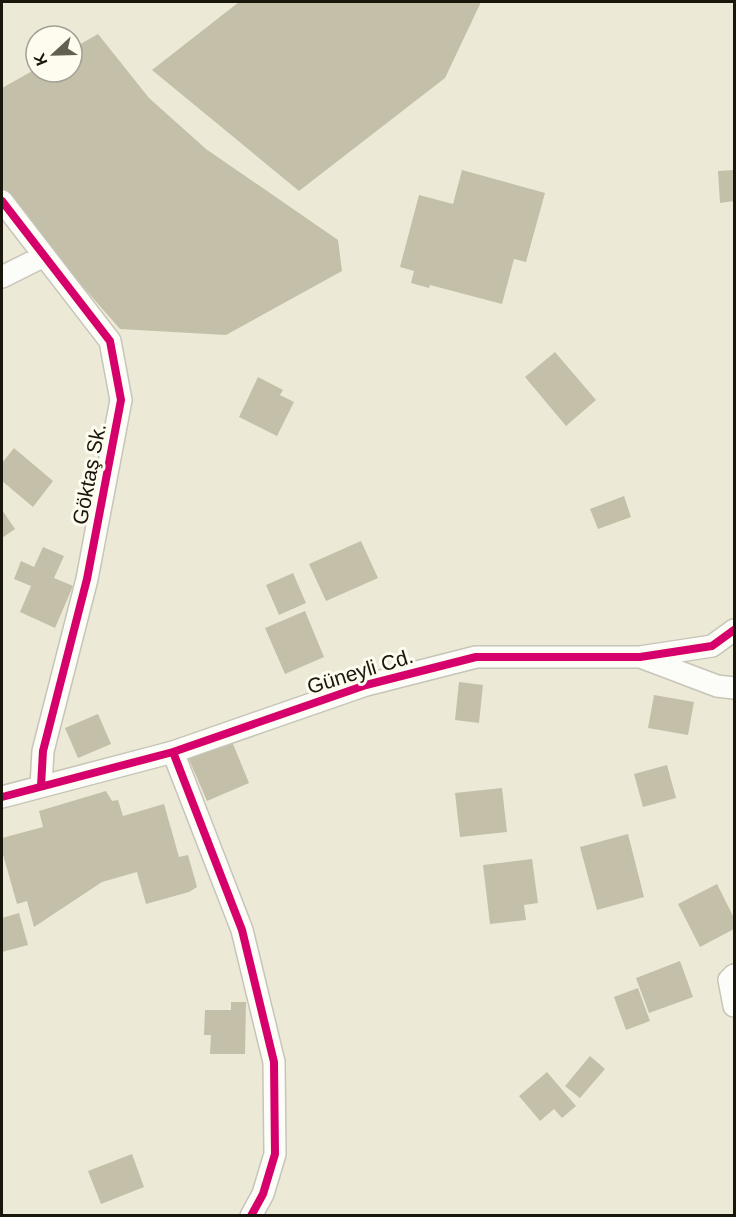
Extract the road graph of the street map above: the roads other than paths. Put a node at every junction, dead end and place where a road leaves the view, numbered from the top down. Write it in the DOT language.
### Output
graph roads {
  1 [pos="2,201"];
  2 [pos="44,256"];
  3 [pos="2,277"];
  4 [pos="735,630"];
  5 [pos="640,657"];
  6 [pos="735,688"];
  7 [pos="173,752"];
  8 [pos="41,786"];
  9 [pos="2,797"];
  10 [pos="735,975"];
  11 [pos="735,1006"];
  12 [pos="251,1215"];
  1 -- 2 [label="street, Göktaş Sk."];
  2 -- 3 [label="street"];
  2 -- 8 [label="street, Göktaş Sk."];
  4 -- 5 [label="street, Güneyli Cd."];
  5 -- 6 [label="street"];
  5 -- 7 [label="street, Güneyli Cd."];
  7 -- 8 [label="street, Güneyli Cd."];
  7 -- 12 [label="street"];
  8 -- 9 [label="street, Güneyli Cd."];
  10 -- 11 [label="street"];
}
